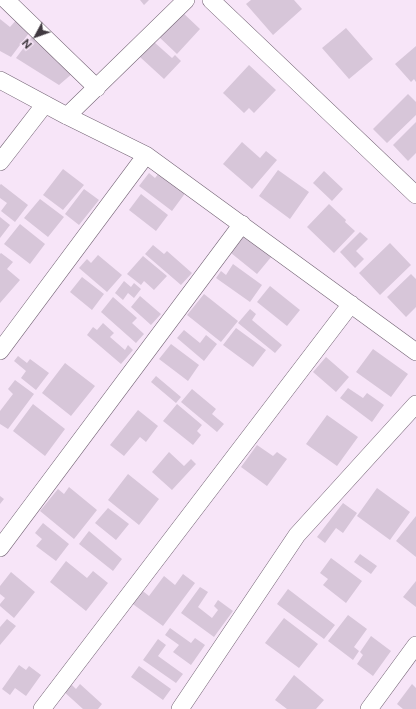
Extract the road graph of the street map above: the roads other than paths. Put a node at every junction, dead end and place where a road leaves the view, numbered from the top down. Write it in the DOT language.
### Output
graph roads {
  1 [pos="6,0"];
  2 [pos="186,0"];
  3 [pos="211,0"];
  4 [pos="0,80"];
  5 [pos="97,88"];
  6 [pos="45,104"];
  7 [pos="67,116"];
  8 [pos="146,155"];
  9 [pos="0,162"];
  10 [pos="416,195"];
  11 [pos="242,224"];
  12 [pos="351,304"];
  13 [pos="0,351"];
  14 [pos="416,352"];
  15 [pos="416,404"];
  16 [pos="0,548"];
  17 [pos="416,645"];
  18 [pos="42,709"];
  19 [pos="180,709"];
  20 [pos="369,709"];
  1 -- 5 [label="street"];
  2 -- 5 [label="street"];
  3 -- 10 [label="street"];
  4 -- 6 [label="street"];
  5 -- 7 [label="street"];
  6 -- 7 [label="street"];
  6 -- 9 [label="street"];
  7 -- 8 [label="street"];
  8 -- 11 [label="street"];
  8 -- 13 [label="street"];
  11 -- 12 [label="street"];
  11 -- 16 [label="street"];
  12 -- 14 [label="street"];
  12 -- 18 [label="street"];
  15 -- 19 [label="street"];
  17 -- 20 [label="street"];
}
